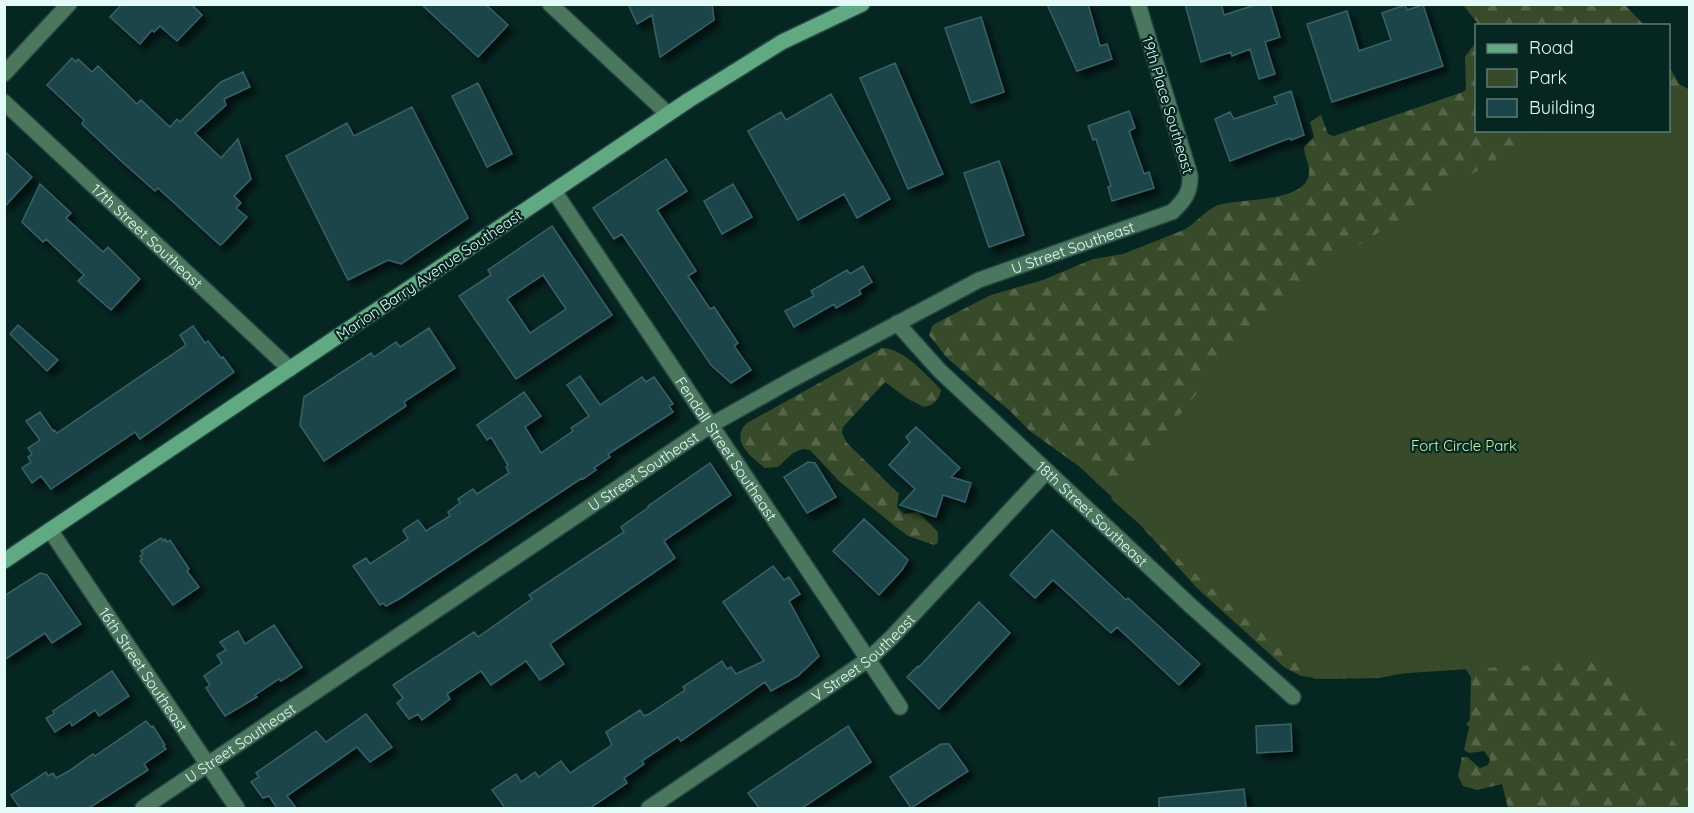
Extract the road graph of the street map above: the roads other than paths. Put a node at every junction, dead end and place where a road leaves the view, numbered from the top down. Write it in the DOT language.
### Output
graph roads {
  1 [pos="69,4"];
  2 [pos="550,4"];
  3 [pos="862,4"];
  4 [pos="1138,4"];
  5 [pos="4,74"];
  6 [pos="4,102"];
  7 [pos="668,114"];
  8 [pos="554,191"];
  9 [pos="1181,204"];
  10 [pos="897,323"];
  11 [pos="290,369"];
  12 [pos="711,425"];
  13 [pos="1047,471"];
  14 [pos="50,530"];
  15 [pos="4,561"];
  16 [pos="869,659"];
  17 [pos="1293,697"];
  18 [pos="900,707"];
  19 [pos="208,764"];
  20 [pos="143,808"];
  21 [pos="237,808"];
  22 [pos="649,808"];
  1 -- 5 [label="street"];
  2 -- 7 [label="street"];
  3 -- 7 [label="main road, Marion Barry Avenue Southeast"];
  4 -- 9 [label="street, 19th Place Southeast"];
  6 -- 11 [label="street, 17th Street Southeast"];
  7 -- 8 [label="main road, Marion Barry Avenue Southeast"];
  8 -- 11 [label="main road, Marion Barry Avenue Southeast"];
  8 -- 12 [label="street, Fendall Street Southeast"];
  9 -- 10 [label="street, U Street Southeast"];
  10 -- 12 [label="street, U Street Southeast"];
  10 -- 13 [label="street, 18th Street Southeast"];
  11 -- 14 [label="main road, Marion Barry Avenue Southeast"];
  12 -- 16 [label="street, Fendall Street Southeast"];
  12 -- 19 [label="street, U Street Southeast"];
  13 -- 16 [label="street, V Street Southeast"];
  13 -- 17 [label="street, 18th Street Southeast"];
  14 -- 15 [label="main road, Marion Barry Avenue Southeast"];
  14 -- 19 [label="street, 16th Street Southeast"];
  16 -- 18 [label="street, Fendall Street Southeast"];
  16 -- 22 [label="street, V Street Southeast"];
  19 -- 20 [label="street, U Street Southeast"];
  19 -- 21 [label="street, 16th Street Southeast"];
}
